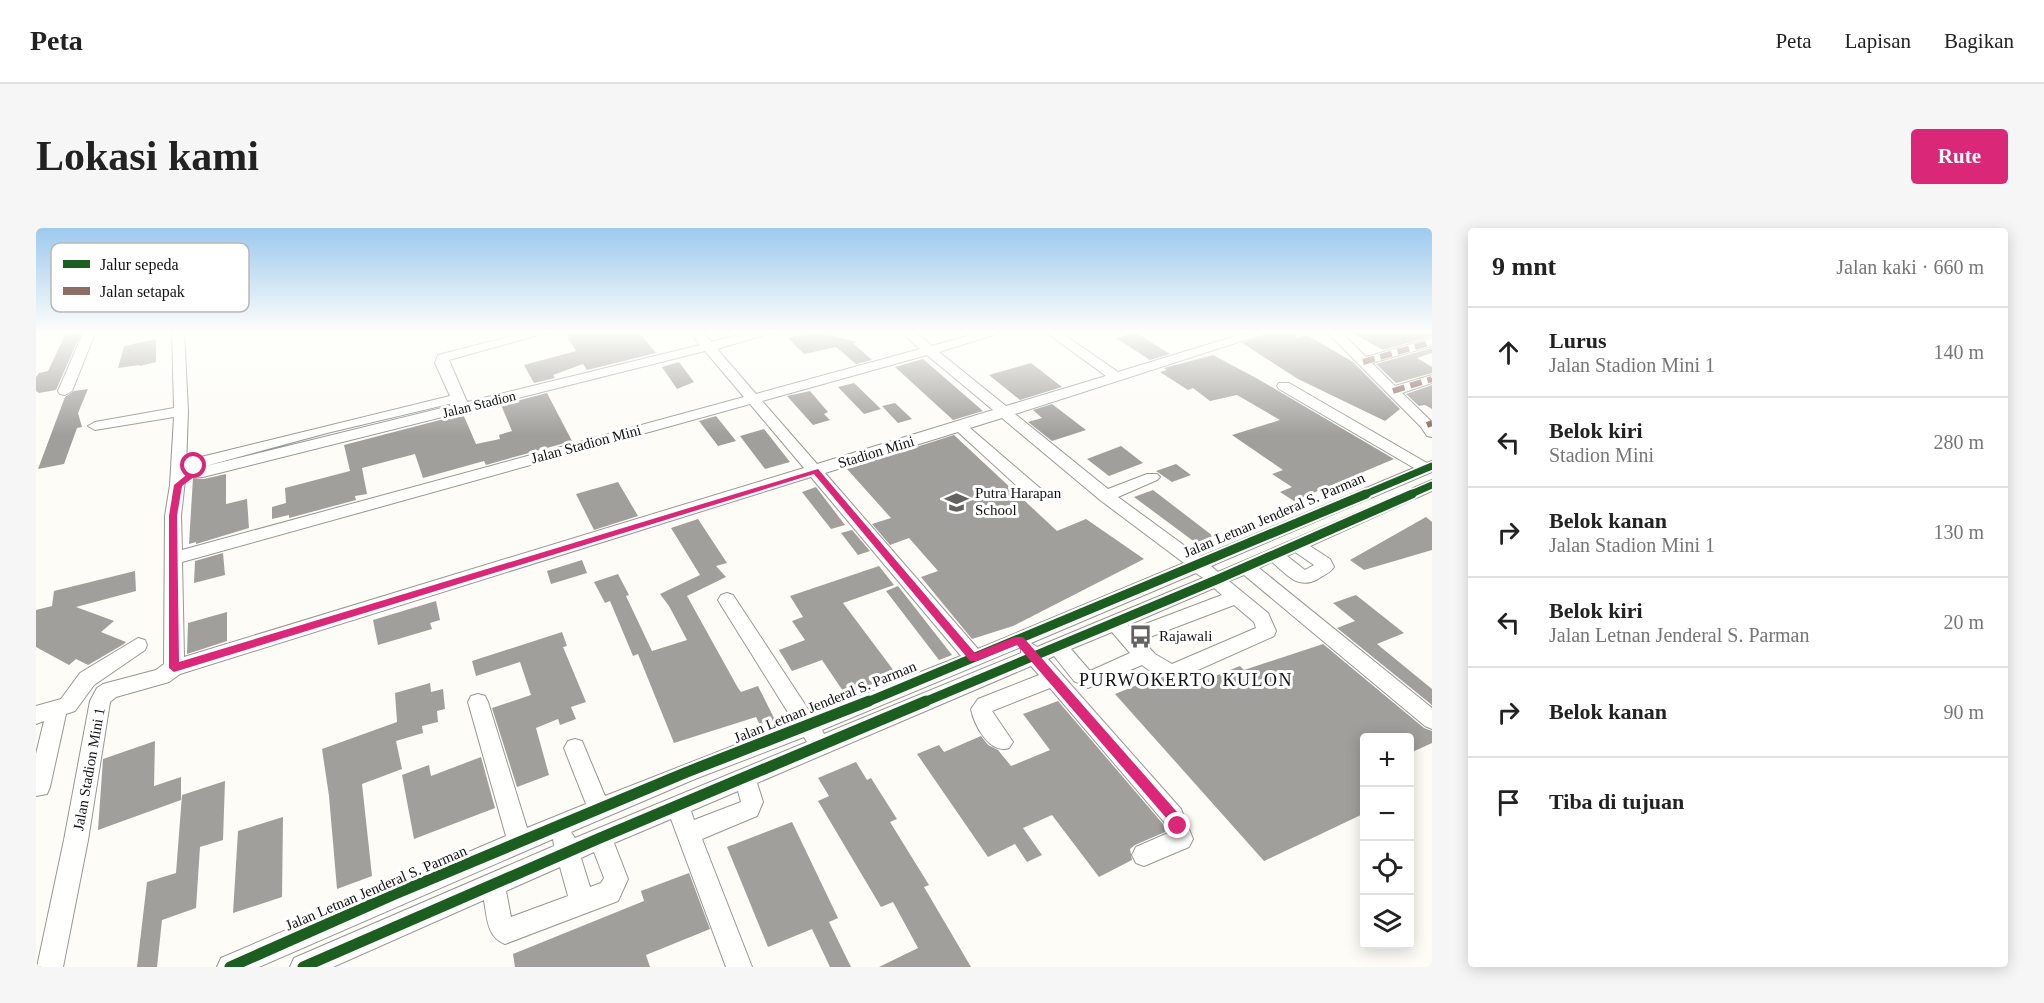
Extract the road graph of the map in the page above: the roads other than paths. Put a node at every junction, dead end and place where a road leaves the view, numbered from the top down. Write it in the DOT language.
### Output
graph roads {
  1 [pos="75,365"];
  2 [pos="180,365"];
  3 [pos="443,365"];
  4 [pos="624,365"];
  5 [pos="725,365"];
  6 [pos="875,365"];
  7 [pos="948,365"];
  8 [pos="1099,365"];
  9 [pos="1158,365"];
  10 [pos="1367,365"];
  11 [pos="1117,378"];
  12 [pos="1432,379"];
  13 [pos="1284,386"];
  14 [pos="64,391"];
  15 [pos="1393,391"];
  16 [pos="753,398"];
  17 [pos="461,403"];
  18 [pos="182,411"];
  19 [pos="1005,413"];
  20 [pos="95,426"];
  21 [pos="961,427"];
  22 [pos="1430,427"];
  23 [pos="815,471"];
  24 [pos="1430,473"];
  25 [pos="1152,477"];
  26 [pos="178,485"];
  27 [pos="1035,493"];
  28 [pos="1106,496"];
  29 [pos="1340,504"];
  30 [pos="1360,517"];
  31 [pos="1296,544"];
  32 [pos="1274,555"];
  33 [pos="172,559"];
  34 [pos="1197,564"];
  35 [pos="1245,566"];
  36 [pos="1216,580"];
  37 [pos="1148,584"];
  38 [pos="1236,597"];
  39 [pos="727,600"];
  40 [pos="1166,601"];
  41 [pos="1183,616"];
  42 [pos="1115,623"];
  43 [pos="1130,637"];
  44 [pos="1019,640"];
  45 [pos="138,645"];
  46 [pos="1058,647"];
  47 [pos="968,651"];
  48 [pos="1145,655"];
  49 [pos="1036,657"];
  50 [pos="174,668"];
  51 [pos="996,674"];
  52 [pos="1054,678"];
  53 [pos="104,694"];
  54 [pos="1011,695"];
  55 [pos="478,702"];
  56 [pos="63,706"];
  57 [pos="36,715"];
  58 [pos="1432,720"];
  59 [pos="809,726"];
  60 [pos="1002,742"];
  61 [pos="821,746"];
  62 [pos="574,748"];
  63 [pos="743,779"];
  64 [pos="39,787"];
  65 [pos="678,807"];
  66 [pos="599,809"];
  67 [pos="560,827"];
  68 [pos="688,834"];
  69 [pos="600,838"];
  70 [pos="520,843"];
  71 [pos="568,852"];
  72 [pos="1144,855"];
  73 [pos="493,884"];
  74 [pos="396,894"];
  75 [pos="582,902"];
  76 [pos="402,924"];
  77 [pos="50,967"];
  78 [pos="231,967"];
  79 [pos="303,967"];
  80 [pos="739,967"];
  1 -- 14 [label="street"];
  2 -- 18 [label="street"];
  3 -- 17 [label="street"];
  4 -- 17 [label="street, Jalan Stadion"];
  5 -- 16 [label="street"];
  6 -- 16 [label="street, Jalan Stadion Mini"];
  7 -- 19 [label="street"];
  8 -- 11 [label="street"];
  9 -- 11 [label="street, Stadion Mini"];
  10 -- 15 [label="street"];
  11 -- 19 [label="street, Stadion Mini"];
  12 -- 15 [label="street"];
  13 -- 24 [label="street"];
  15 -- 22 [label="street"];
  16 -- 23 [label="street"];
  16 -- 33 [label="street, Jalan Stadion Mini"];
  17 -- 26 [label="street, Jalan Stadion"];
  18 -- 20 [label="street"];
  18 -- 26 [label="street"];
  19 -- 21 [label="street, Stadion Mini"];
  19 -- 28 [label="street"];
  21 -- 23 [label="street, Stadion Mini"];
  21 -- 27 [label="street"];
  23 -- 47 [label="street"];
  23 -- 50 [label="street, Stadion Mini"];
  24 -- 29 [label="street, Jalan Letnan Jenderal S. Parman"];
  24 -- 30 [label="street"];
  25 -- 28 [label="street"];
  26 -- 33 [label="street"];
  28 -- 34 [label="street"];
  29 -- 30 [label="street"];
  29 -- 34 [label="street, Jalan Letnan Jenderal S. Parman"];
  30 -- 31 [label="street"];
  31 -- 32 [label="street"];
  31 -- 32 [label="street"];
  32 -- 35 [label="street"];
  33 -- 50 [label="street"];
  34 -- 36 [label="street"];
  34 -- 37 [label="street, Jalan Letnan Jenderal S. Parman"];
  35 -- 36 [label="street"];
  35 -- 58 [label="street"];
  36 -- 38 [label="street"];
  36 -- 40 [label="street"];
  37 -- 40 [label="street"];
  37 -- 44 [label="street, Jalan Letnan Jenderal S. Parman"];
  38 -- 41 [label="street"];
  38 -- 48 [label="street"];
  39 -- 59 [label="street"];
  40 -- 41 [label="street"];
  40 -- 42 [label="street"];
  41 -- 43 [label="street"];
  42 -- 43 [label="street"];
  42 -- 46 [label="street"];
  43 -- 48 [label="street"];
  44 -- 47 [label="street, Jalan Letnan Jenderal S. Parman"];
  44 -- 49 [label="street"];
  45 -- 56 [label="street"];
  46 -- 48 [label="street"];
  46 -- 49 [label="street"];
  47 -- 59 [label="street, Jalan Letnan Jenderal S. Parman"];
  49 -- 51 [label="street"];
  49 -- 52 [label="street"];
  50 -- 53 [label="street, Jalan Stadion Mini 1"];
  51 -- 54 [label="street"];
  51 -- 61 [label="street"];
  52 -- 54 [label="street"];
  52 -- 72 [label="street"];
  53 -- 56 [label="street"];
  53 -- 77 [label="street, Jalan Stadion Mini 1"];
  54 -- 60 [label="street"];
  55 -- 70 [label="street"];
  56 -- 57 [label="street"];
  56 -- 64 [label="street"];
  59 -- 61 [label="street"];
  59 -- 66 [label="street, Jalan Letnan Jenderal S. Parman"];
  61 -- 63 [label="street"];
  62 -- 66 [label="street"];
  63 -- 65 [label="street"];
  63 -- 68 [label="street"];
  65 -- 68 [label="street"];
  65 -- 69 [label="street"];
  66 -- 67 [label="street, Jalan Letnan Jenderal S. Parman"];
  67 -- 70 [label="street, Jalan Letnan Jenderal S. Parman"];
  67 -- 71 [label="street"];
  68 -- 80 [label="street"];
  69 -- 71 [label="street"];
  69 -- 75 [label="street"];
  70 -- 74 [label="street, Jalan Letnan Jenderal S. Parman"];
  71 -- 73 [label="street"];
  71 -- 75 [label="street"];
  73 -- 75 [label="street"];
  73 -- 76 [label="street"];
  74 -- 76 [label="street"];
  74 -- 78 [label="street, Jalan Letnan Jenderal S. Parman"];
  76 -- 79 [label="street"];
}
